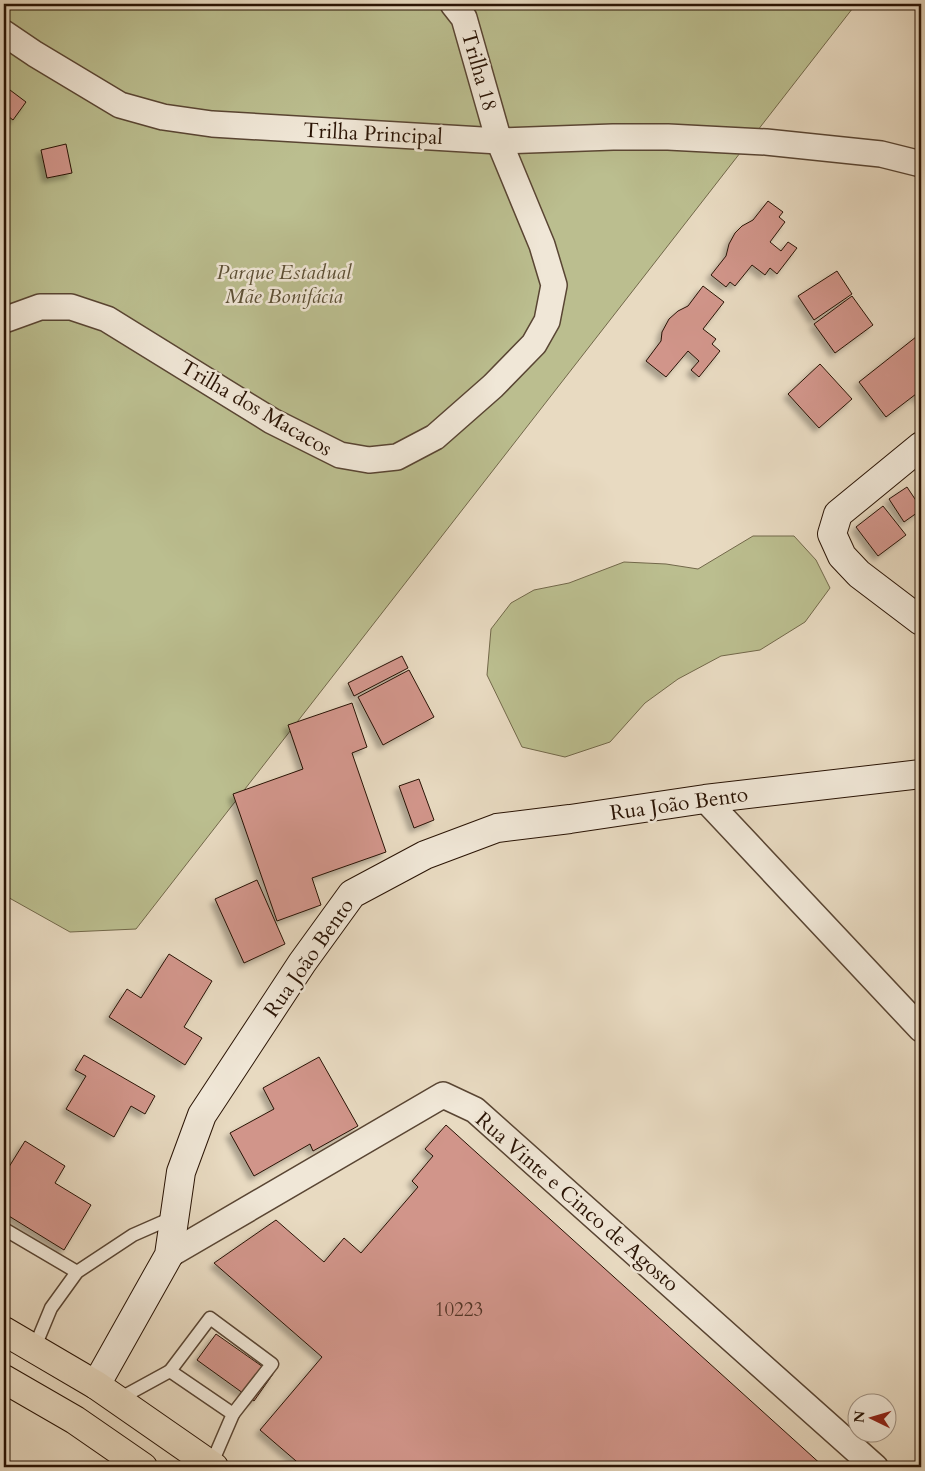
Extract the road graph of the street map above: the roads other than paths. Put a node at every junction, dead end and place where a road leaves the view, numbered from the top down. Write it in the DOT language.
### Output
graph roads {
  1 [pos="453,4"];
  2 [pos="4,33"];
  3 [pos="498,141"];
  4 [pos="921,164"];
  5 [pos="4,320"];
  6 [pos="921,446"];
  7 [pos="921,621"];
  8 [pos="921,774"];
  9 [pos="704,799"];
  10 [pos="921,1029"];
  11 [pos="174,1216"];
  12 [pos="4,1229"];
  13 [pos="169,1255"];
  14 [pos="77,1272"];
  15 [pos="4,1331"];
  16 [pos="34,1349"];
  17 [pos="170,1371"];
  18 [pos="4,1379"];
  19 [pos="106,1393"];
  20 [pos="233,1414"];
  21 [pos="212,1466"];
  22 [pos="143,1467"];
  23 [pos="876,1467"];
  1 -- 3 [label="street, Trilha 18"];
  2 -- 3 [label="street, Trilha Principal"];
  3 -- 4 [label="street, Trilha Principal"];
  3 -- 5 [label="street, Trilha dos Macacos"];
  6 -- 7 [label="street"];
  8 -- 9 [label="street, Rua João Bento"];
  9 -- 10 [label="street"];
  9 -- 11 [label="street, Rua João Bento"];
  11 -- 13 [label="street, Rua João Bento"];
  11 -- 14 [label="lane"];
  12 -- 14 [label="lane"];
  13 -- 19 [label="street, Rua João Bento"];
  13 -- 23 [label="street, Rua Vinte e Cinco de Agosto"];
  14 -- 16 [label="lane"];
  15 -- 16 [label="highway"];
  16 -- 19 [label="highway"];
  17 -- 19 [label="lane"];
  17 -- 20 [label="lane"];
  17 -- 20 [label="lane"];
  18 -- 22 [label="highway"];
  19 -- 21 [label="highway"];
  20 -- 21 [label="lane"];
}
